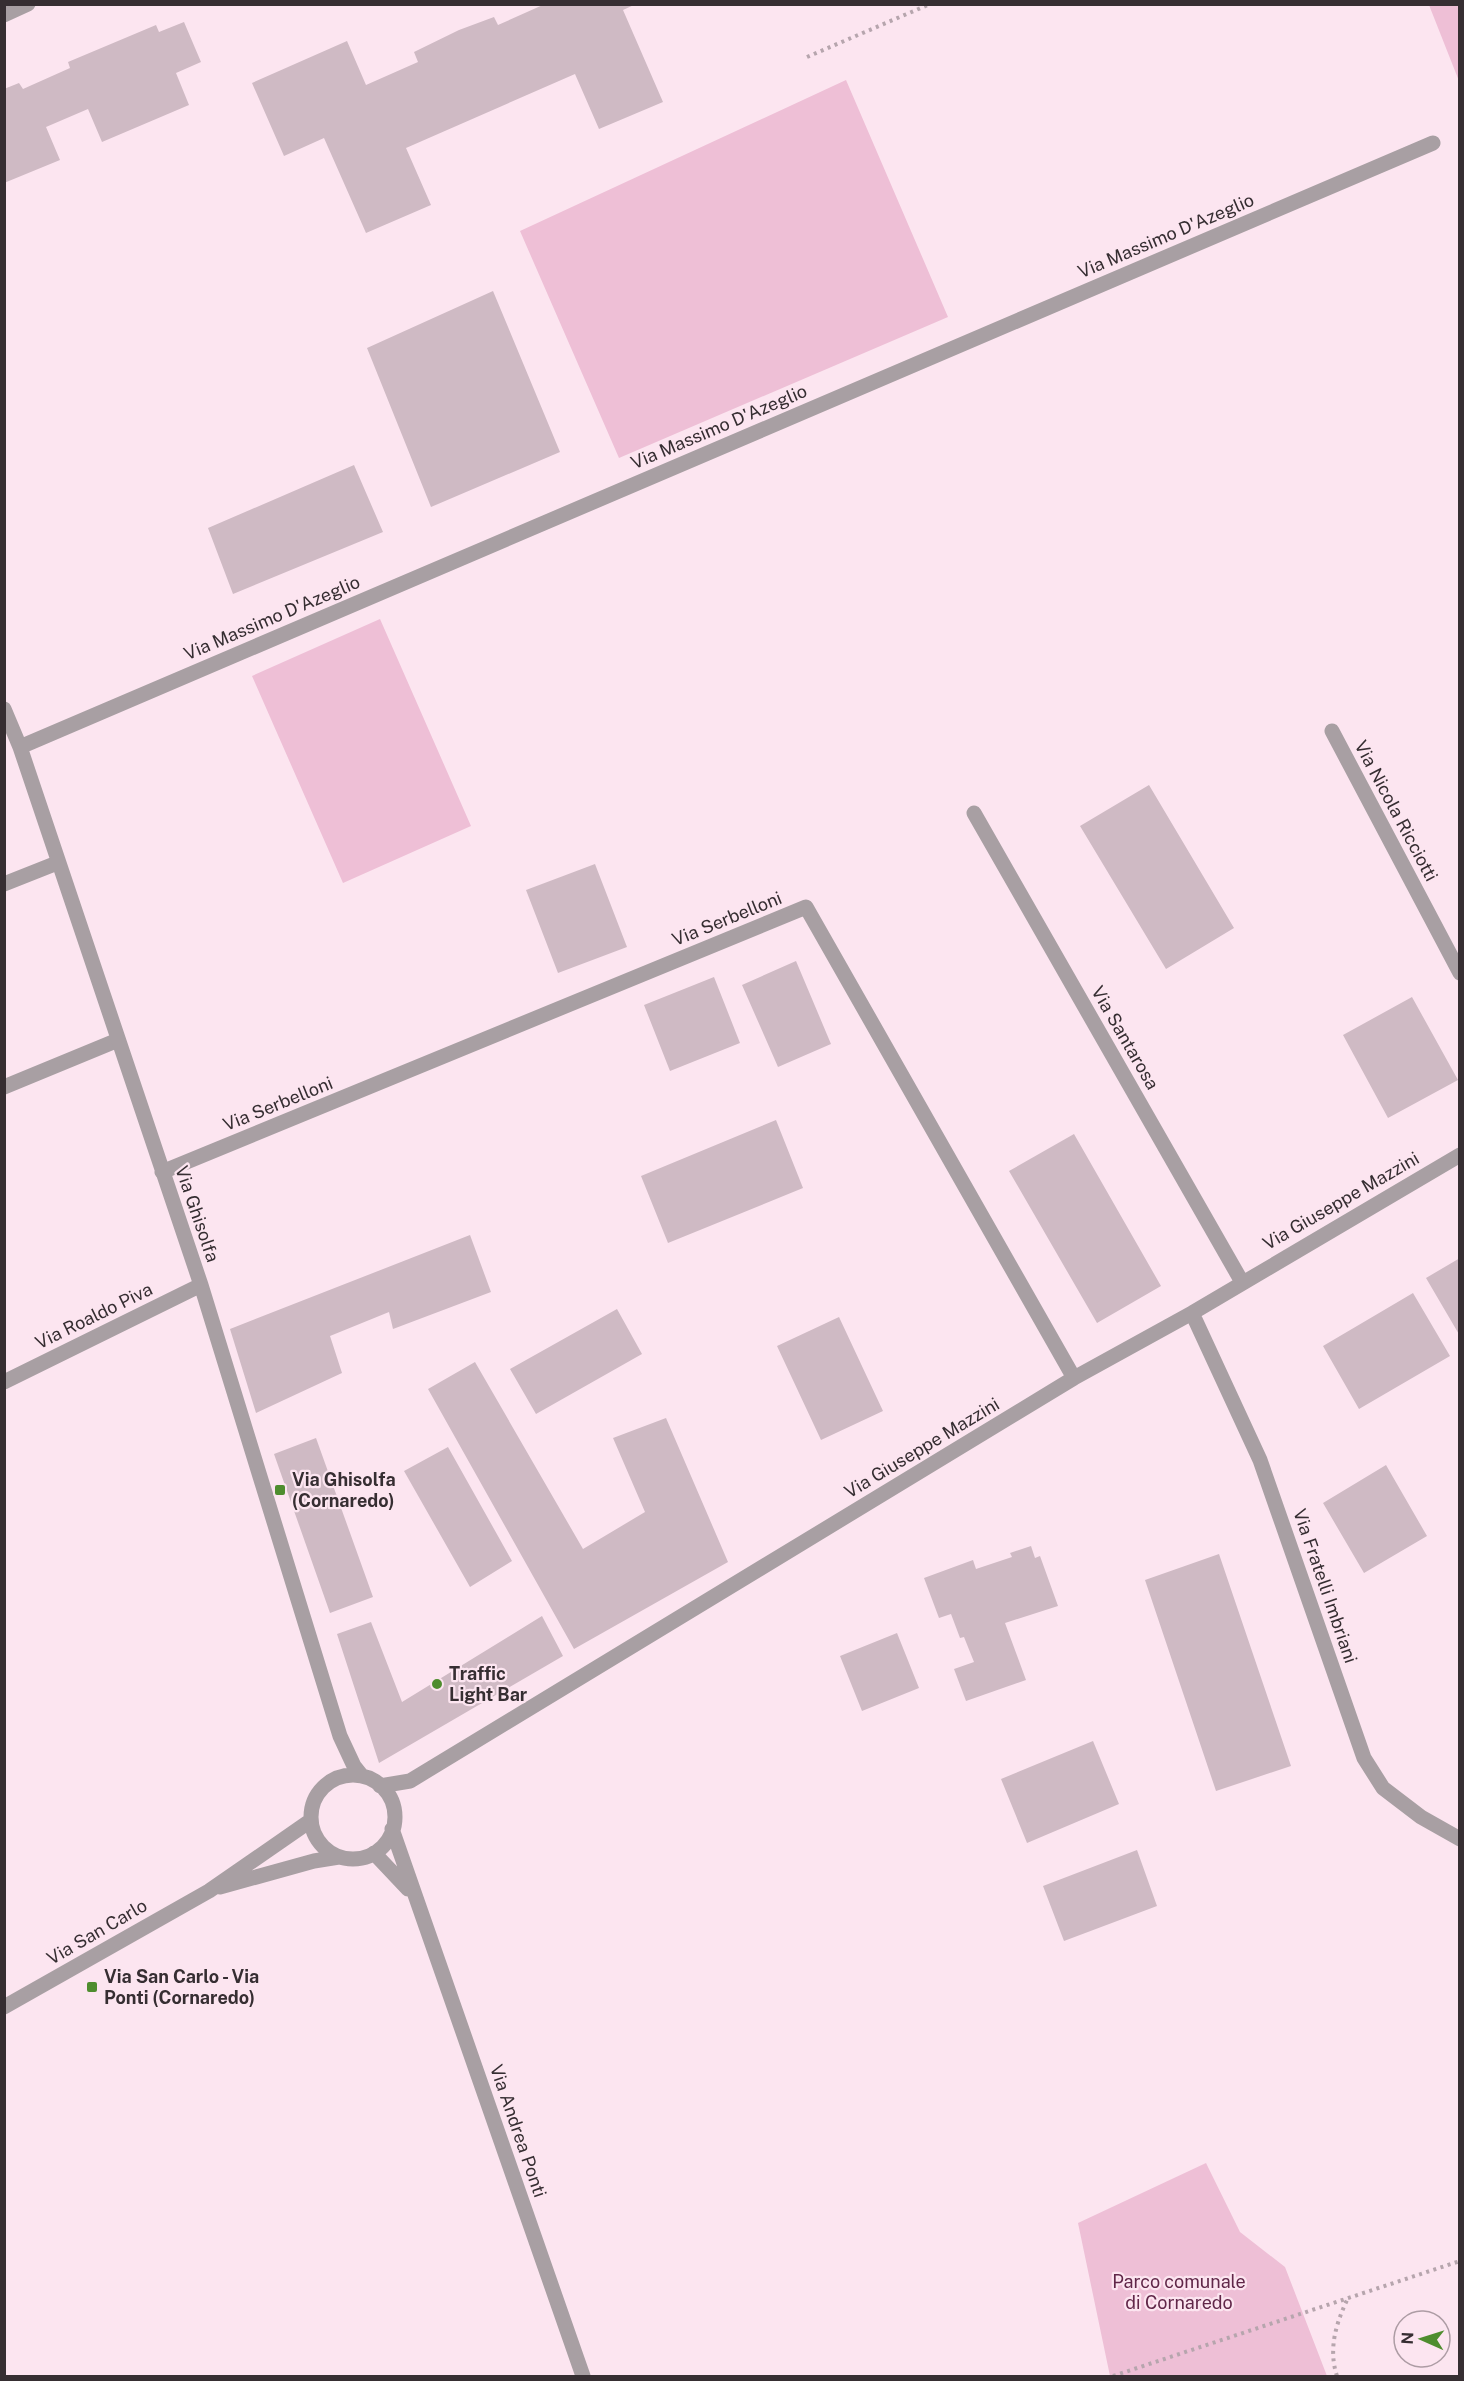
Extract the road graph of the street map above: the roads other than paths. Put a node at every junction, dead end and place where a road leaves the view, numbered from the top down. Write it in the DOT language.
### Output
graph roads {
  1 [pos="28,4"];
  2 [pos="4,15"];
  3 [pos="1433,143"];
  4 [pos="4,709"];
  5 [pos="1332,731"];
  6 [pos="20,747"];
  7 [pos="974,813"];
  8 [pos="57,863"];
  9 [pos="4,884"];
  10 [pos="1460,973"];
  11 [pos="117,1040"];
  12 [pos="4,1088"];
  13 [pos="1460,1155"];
  14 [pos="162,1172"];
  15 [pos="1242,1282"];
  16 [pos="201,1285"];
  17 [pos="1192,1312"];
  18 [pos="1074,1378"];
  19 [pos="4,1383"];
  20 [pos="340,1737"];
  21 [pos="362,1776"];
  22 [pos="339,1778"];
  23 [pos="410,1781"];
  24 [pos="380,1786"];
  25 [pos="393,1807"];
  26 [pos="310,1821"];
  27 [pos="392,1829"];
  28 [pos="1460,1839"];
  29 [pos="374,1853"];
  30 [pos="339,1857"];
  31 [pos="209,1891"];
  32 [pos="415,1899"];
  33 [pos="4,2007"];
  34 [pos="584,2376"];
  1 -- 2 [label="street"];
  3 -- 6 [label="street, Via Massimo D'Azeglio"];
  4 -- 6 [label="street, Via Ghisolfa"];
  5 -- 10 [label="street, Via Nicola Ricciotti"];
  6 -- 8 [label="street, Via Ghisolfa"];
  7 -- 15 [label="street, Via Santarosa"];
  8 -- 9 [label="street"];
  8 -- 11 [label="street, Via Ghisolfa"];
  11 -- 12 [label="street"];
  11 -- 14 [label="street, Via Ghisolfa"];
  13 -- 15 [label="street, Via Giuseppe Mazzini"];
  14 -- 16 [label="street, Via Ghisolfa"];
  14 -- 18 [label="street, Via Serbelloni"];
  15 -- 17 [label="street, Via Giuseppe Mazzini"];
  16 -- 19 [label="street, Via Roaldo Piva"];
  16 -- 20 [label="street, Via Ghisolfa"];
  17 -- 18 [label="street, Via Giuseppe Mazzini"];
  17 -- 28 [label="street, Via Fratelli Imbriani"];
  18 -- 23 [label="street, Via Giuseppe Mazzini"];
  20 -- 21 [label="street, Via Ghisolfa"];
  20 -- 22 [label="street, Via Ghisolfa"];
  21 -- 22 [label="street"];
  21 -- 24 [label="street"];
  22 -- 26 [label="street"];
  23 -- 24 [label="street, Via Giuseppe Mazzini"];
  23 -- 25 [label="street, Via Giuseppe Mazzini"];
  24 -- 25 [label="street"];
  25 -- 27 [label="street"];
  26 -- 30 [label="street"];
  26 -- 31 [label="street, Via San Carlo"];
  27 -- 29 [label="street"];
  27 -- 32 [label="street, Via Andrea Ponti"];
  29 -- 30 [label="street"];
  29 -- 32 [label="street, Via Andrea Ponti"];
  30 -- 31 [label="street, Via San Carlo"];
  31 -- 33 [label="street, Via San Carlo"];
  32 -- 34 [label="street, Via Andrea Ponti"];
}
